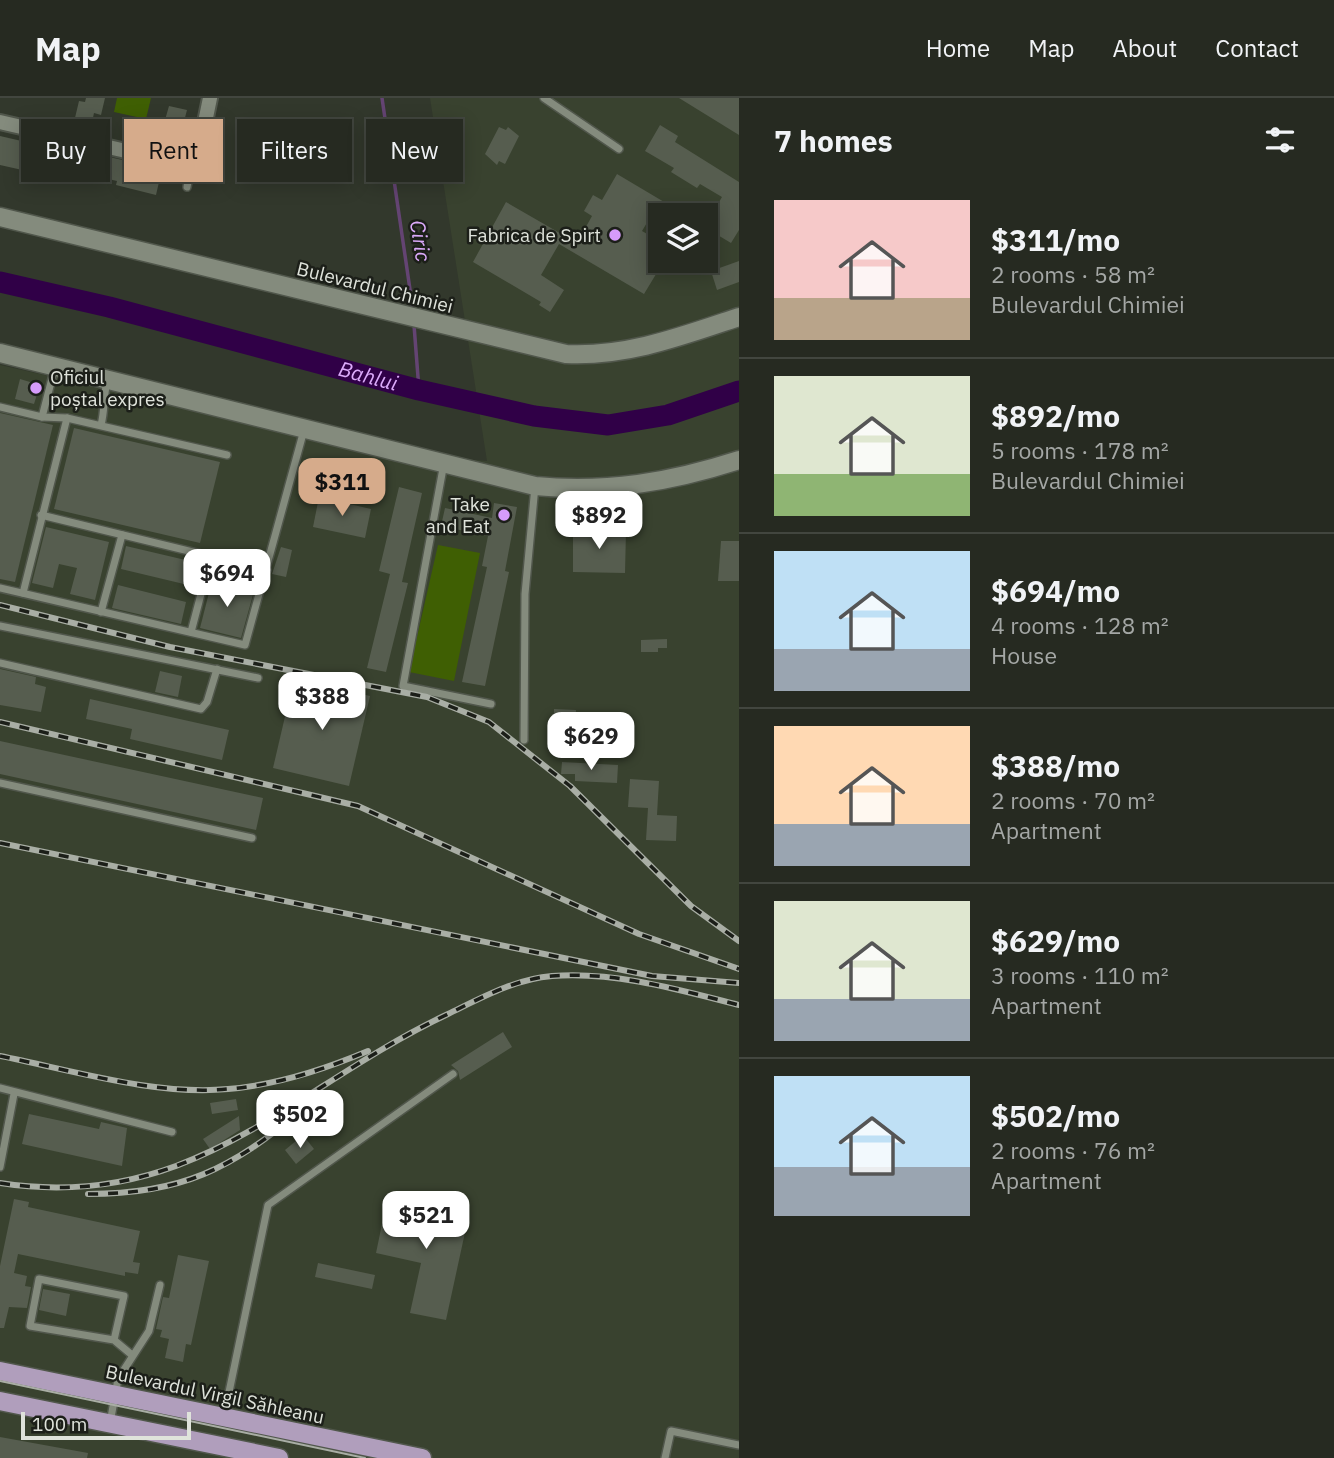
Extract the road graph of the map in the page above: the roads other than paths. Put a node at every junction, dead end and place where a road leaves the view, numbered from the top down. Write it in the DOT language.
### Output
graph roads {
  1 [pos="210,98"];
  2 [pos="544,98"];
  3 [pos="206,119"];
  4 [pos="0,122"];
  5 [pos="619,149"];
  6 [pos="124,151"];
  7 [pos="188,182"];
  8 [pos="187,187"];
  9 [pos="0,217"];
  10 [pos="739,317"];
  11 [pos="0,353"];
  12 [pos="55,367"];
  13 [pos="108,381"];
  14 [pos="0,407"];
  15 [pos="42,417"];
  16 [pos="67,418"];
  17 [pos="101,425"];
  18 [pos="304,428"];
  19 [pos="227,455"];
  20 [pos="739,460"];
  21 [pos="445,463"];
  22 [pos="535,486"];
  23 [pos="41,515"];
  24 [pos="122,535"];
  25 [pos="211,556"];
  26 [pos="267,570"];
  27 [pos="0,588"];
  28 [pos="23,593"];
  29 [pos="101,612"];
  30 [pos="0,626"];
  31 [pos="191,632"];
  32 [pos="0,663"];
  33 [pos="217,669"];
  34 [pos="258,678"];
  35 [pos="491,704"];
  36 [pos="524,740"];
  37 [pos="0,783"];
  38 [pos="253,838"];
  39 [pos="453,1074"];
  40 [pos="0,1088"];
  41 [pos="14,1094"];
  42 [pos="172,1132"];
  43 [pos="0,1167"];
  44 [pos="160,1285"];
  45 [pos="114,1340"];
  46 [pos="132,1355"];
  47 [pos="0,1371"];
  48 [pos="115,1395"];
  49 [pos="0,1401"];
  50 [pos="224,1416"];
  51 [pos="110,1423"];
  52 [pos="739,1445"];
  53 [pos="279,1458"];
  54 [pos="422,1458"];
  55 [pos="665,1458"];
  1 -- 3 [label="street"];
  2 -- 5 [label="lane"];
  4 -- 6 [label="street"];
  7 -- 8 [label="lane"];
  9 -- 10 [label="street, Bulevardul Chimiei"];
  11 -- 12 [label="street"];
  12 -- 13 [label="street"];
  12 -- 15 [label="lane"];
  13 -- 17 [label="lane"];
  13 -- 18 [label="street"];
  14 -- 15 [label="lane"];
  15 -- 16 [label="lane"];
  16 -- 17 [label="lane"];
  16 -- 23 [label="lane"];
  17 -- 19 [label="lane"];
  18 -- 21 [label="street"];
  18 -- 26 [label="lane"];
  20 -- 22 [label="street"];
  21 -- 22 [label="street"];
  21 -- 35 [label="lane"];
  22 -- 36 [label="lane"];
  23 -- 24 [label="lane"];
  23 -- 28 [label="lane"];
  24 -- 25 [label="lane"];
  24 -- 29 [label="lane"];
  25 -- 26 [label="lane"];
  25 -- 31 [label="lane"];
  26 -- 31 [label="lane"];
  27 -- 28 [label="lane"];
  28 -- 29 [label="lane"];
  29 -- 31 [label="lane"];
  30 -- 33 [label="lane"];
  32 -- 33 [label="lane"];
  33 -- 34 [label="lane"];
  37 -- 38 [label="lane"];
  39 -- 50 [label="lane"];
  40 -- 41 [label="lane"];
  41 -- 42 [label="lane"];
  41 -- 43 [label="lane"];
  44 -- 46 [label="lane"];
  45 -- 45 [label="lane"];
  45 -- 46 [label="lane"];
  46 -- 48 [label="lane"];
  47 -- 48 [label="main road, Bulevardul Virgil Săhleanu"];
  48 -- 50 [label="main road, Bulevardul Virgil Săhleanu"];
  48 -- 51 [label="lane"];
  49 -- 51 [label="main road"];
  50 -- 54 [label="main road, Bulevardul Virgil Săhleanu"];
  51 -- 53 [label="main road"];
  52 -- 55 [label="lane"];
}
